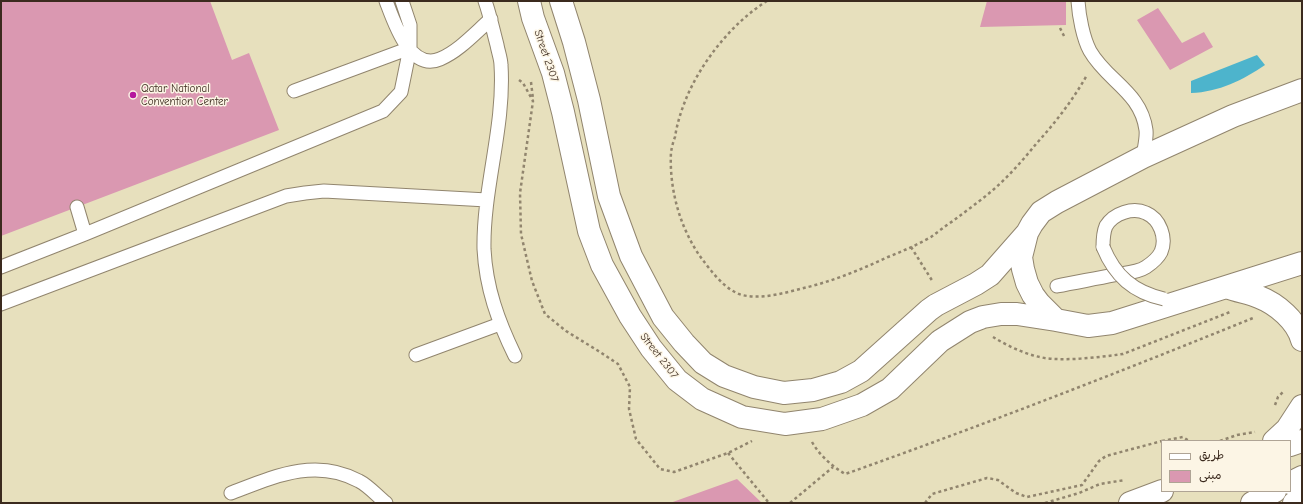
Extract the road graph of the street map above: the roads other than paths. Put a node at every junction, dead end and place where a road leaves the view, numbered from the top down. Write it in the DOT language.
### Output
graph roads {
  1 [pos="386,1"];
  2 [pos="402,1"];
  3 [pos="485,1"];
  4 [pos="529,1"];
  5 [pos="561,1"];
  6 [pos="1078,1"];
  7 [pos="491,19"];
  8 [pos="410,48"];
  9 [pos="1302,90"];
  10 [pos="294,92"];
  11 [pos="1143,157"];
  12 [pos="487,200"];
  13 [pos="77,207"];
  14 [pos="1027,233"];
  15 [pos="85,234"];
  16 [pos="1302,263"];
  17 [pos="1,267"];
  18 [pos="1057,286"];
  19 [pos="1227,287"];
  20 [pos="1173,300"];
  21 [pos="1,304"];
  22 [pos="1056,320"];
  23 [pos="500,324"];
  24 [pos="1302,340"];
  25 [pos="416,355"];
  26 [pos="515,356"];
  27 [pos="1302,406"];
  28 [pos="1266,437"];
  29 [pos="1302,441"];
  30 [pos="1291,445"];
  31 [pos="1302,477"];
  32 [pos="1291,482"];
  33 [pos="1161,491"];
  34 [pos="1273,492"];
  35 [pos="231,493"];
  36 [pos="1302,500"];
  37 [pos="386,503"];
  38 [pos="1130,503"];
  39 [pos="1252,503"];
  40 [pos="1294,503"];
  1 -- 8 [label="lane"];
  2 -- 8 [label="lane"];
  3 -- 7 [label="lane"];
  4 -- 22 [label="street, Street 2307"];
  5 -- 14 [label="street"];
  6 -- 11 [label="lane"];
  7 -- 8 [label="lane"];
  7 -- 12 [label="lane"];
  8 -- 10 [label="lane"];
  8 -- 15 [label="lane"];
  9 -- 11 [label="street"];
  11 -- 14 [label="street"];
  12 -- 21 [label="lane"];
  12 -- 23 [label="lane"];
  13 -- 15 [label="lane"];
  14 -- 22 [label="street"];
  15 -- 17 [label="lane"];
  16 -- 19 [label="street, Street 2307"];
  18 -- 20 [label="lane, bridge"];
  19 -- 20 [label="street, Street 2307"];
  19 -- 24 [label="street"];
  20 -- 22 [label="street, Street 2307"];
  23 -- 25 [label="lane"];
  23 -- 26 [label="lane"];
  27 -- 28 [label="street"];
  29 -- 30 [label="street"];
  31 -- 32 [label="street"];
  33 -- 38 [label="street"];
  34 -- 39 [label="street"];
  35 -- 37 [label="lane"];
  36 -- 40 [label="street"];
}
